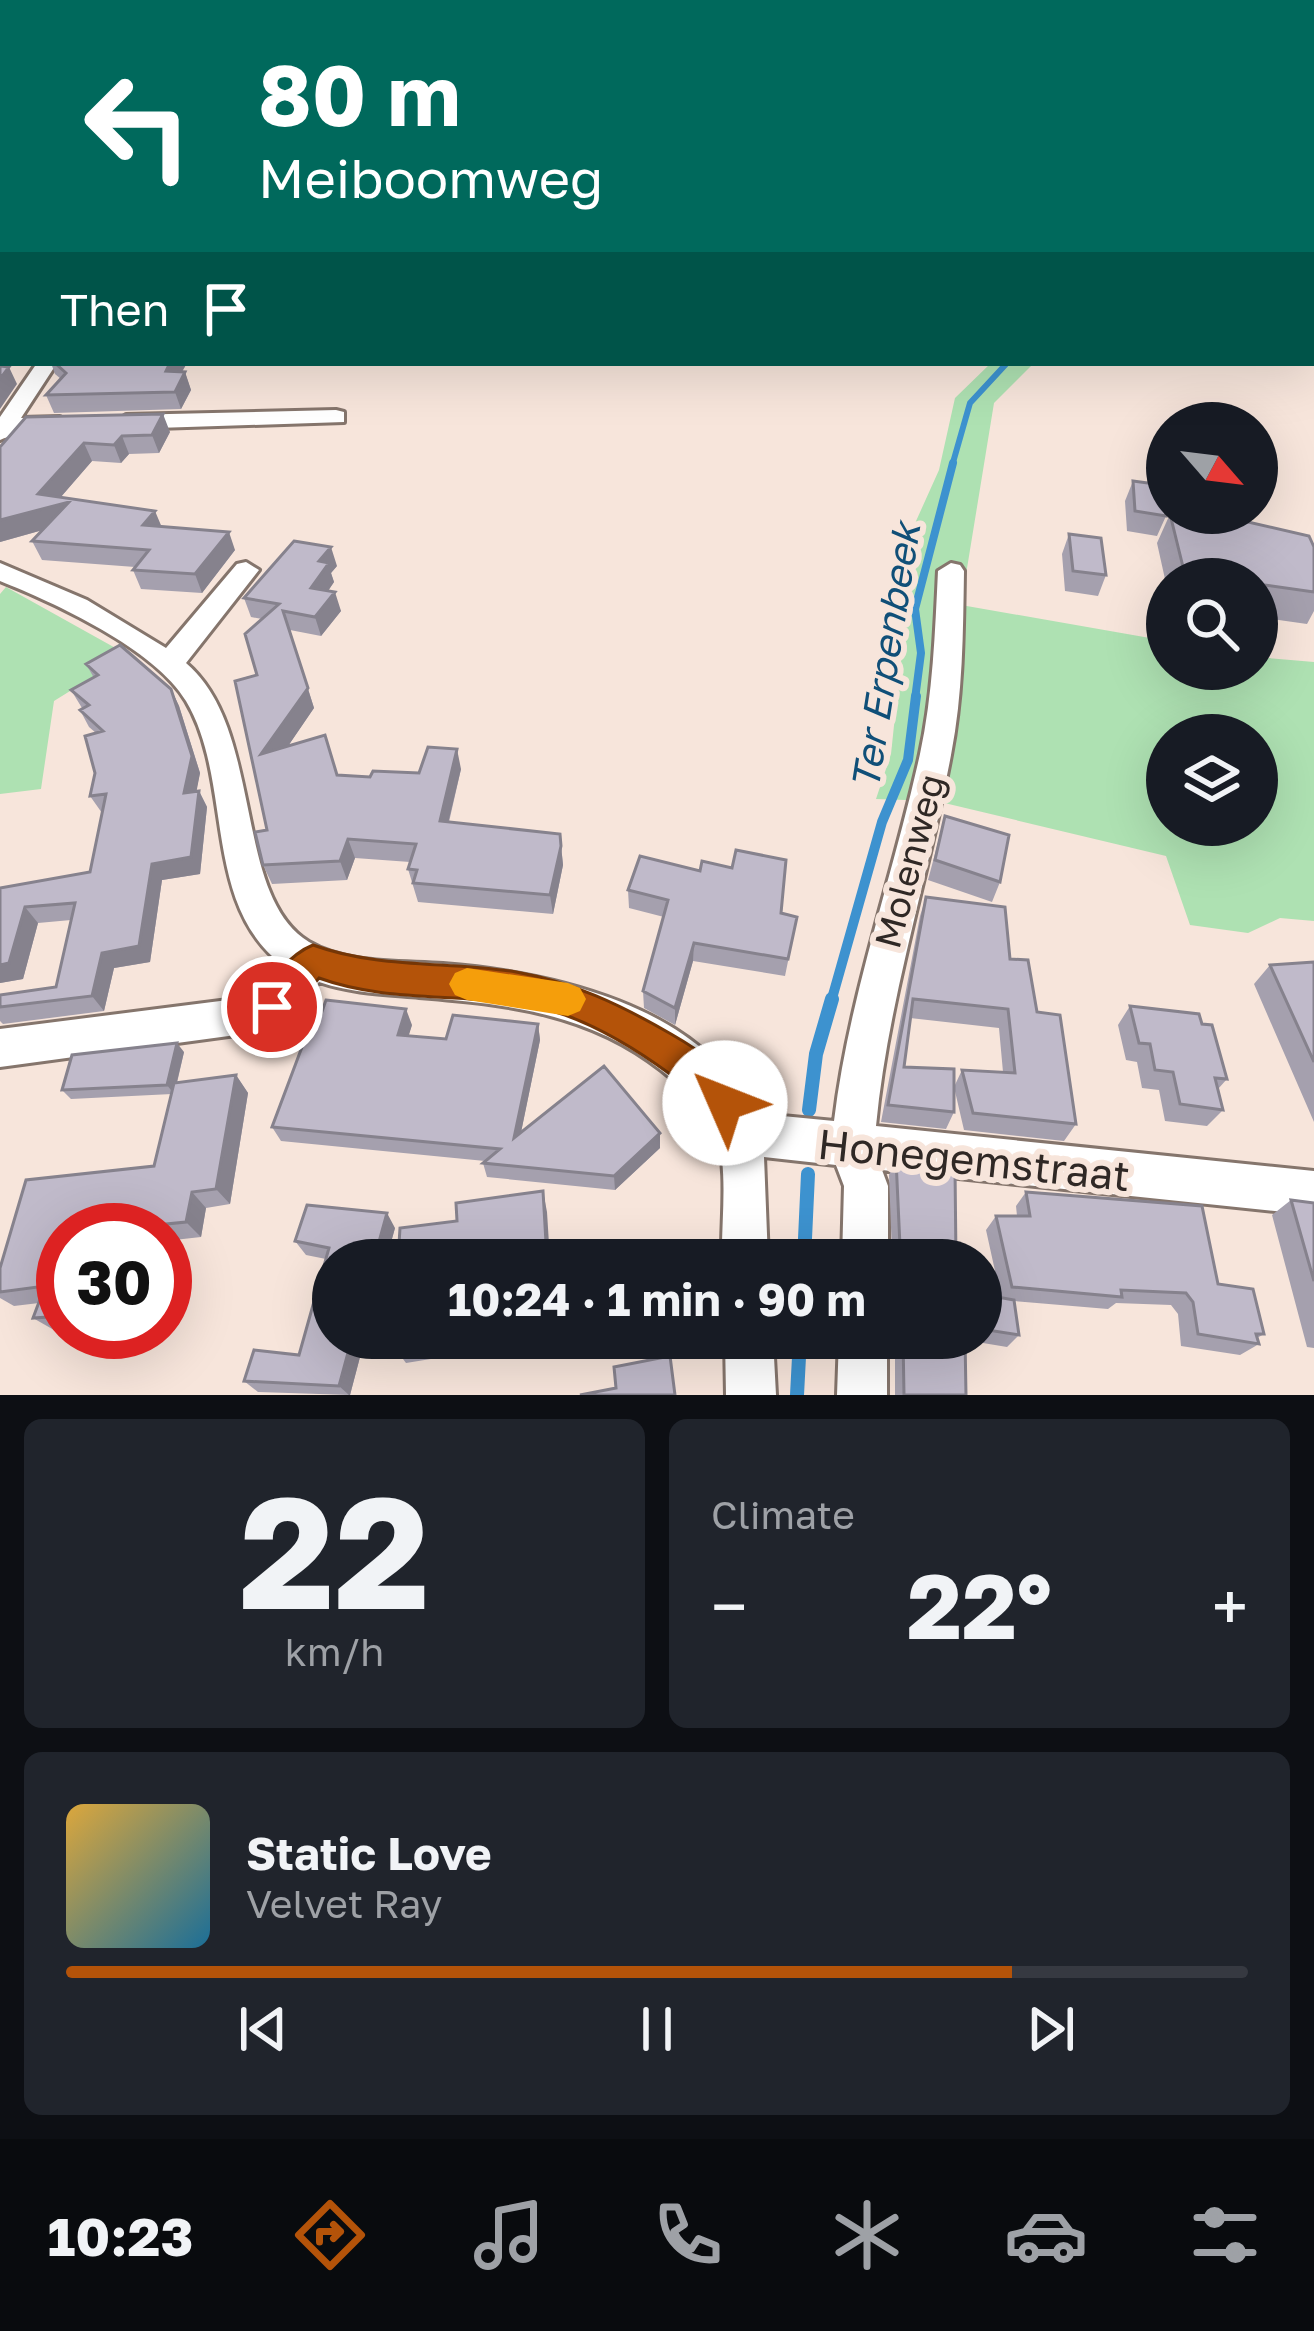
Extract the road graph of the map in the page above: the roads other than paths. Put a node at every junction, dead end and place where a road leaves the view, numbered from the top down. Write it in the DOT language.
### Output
graph roads {
  1 [pos="45,366"];
  2 [pos="336,417"];
  3 [pos="3,429"];
  4 [pos="246,570"];
  5 [pos="0,571"];
  6 [pos="951,572"];
  7 [pos="168,665"];
  8 [pos="313,961"];
  9 [pos="0,1048"];
  10 [pos="738,1133"];
  11 [pos="852,1148"];
  12 [pos="1314,1193"];
  13 [pos="744,1239"];
  14 [pos="865,1239"];
  15 [pos="749,1359"];
  16 [pos="863,1359"];
  17 [pos="752,1395"];
  18 [pos="862,1395"];
  1 -- 3 [label="street"];
  2 -- 3 [label="street"];
  4 -- 7 [label="street"];
  5 -- 7 [label="street"];
  6 -- 11 [label="street, Molenweg"];
  7 -- 8 [label="street"];
  8 -- 9 [label="street"];
  8 -- 10 [label="street"];
  10 -- 11 [label="street, Honegemstraat"];
  10 -- 13 [label="street"];
  11 -- 12 [label="street, Honegemstraat"];
  11 -- 14 [label="street, Molenweg"];
  15 -- 17 [label="street"];
  16 -- 18 [label="street"];
}
